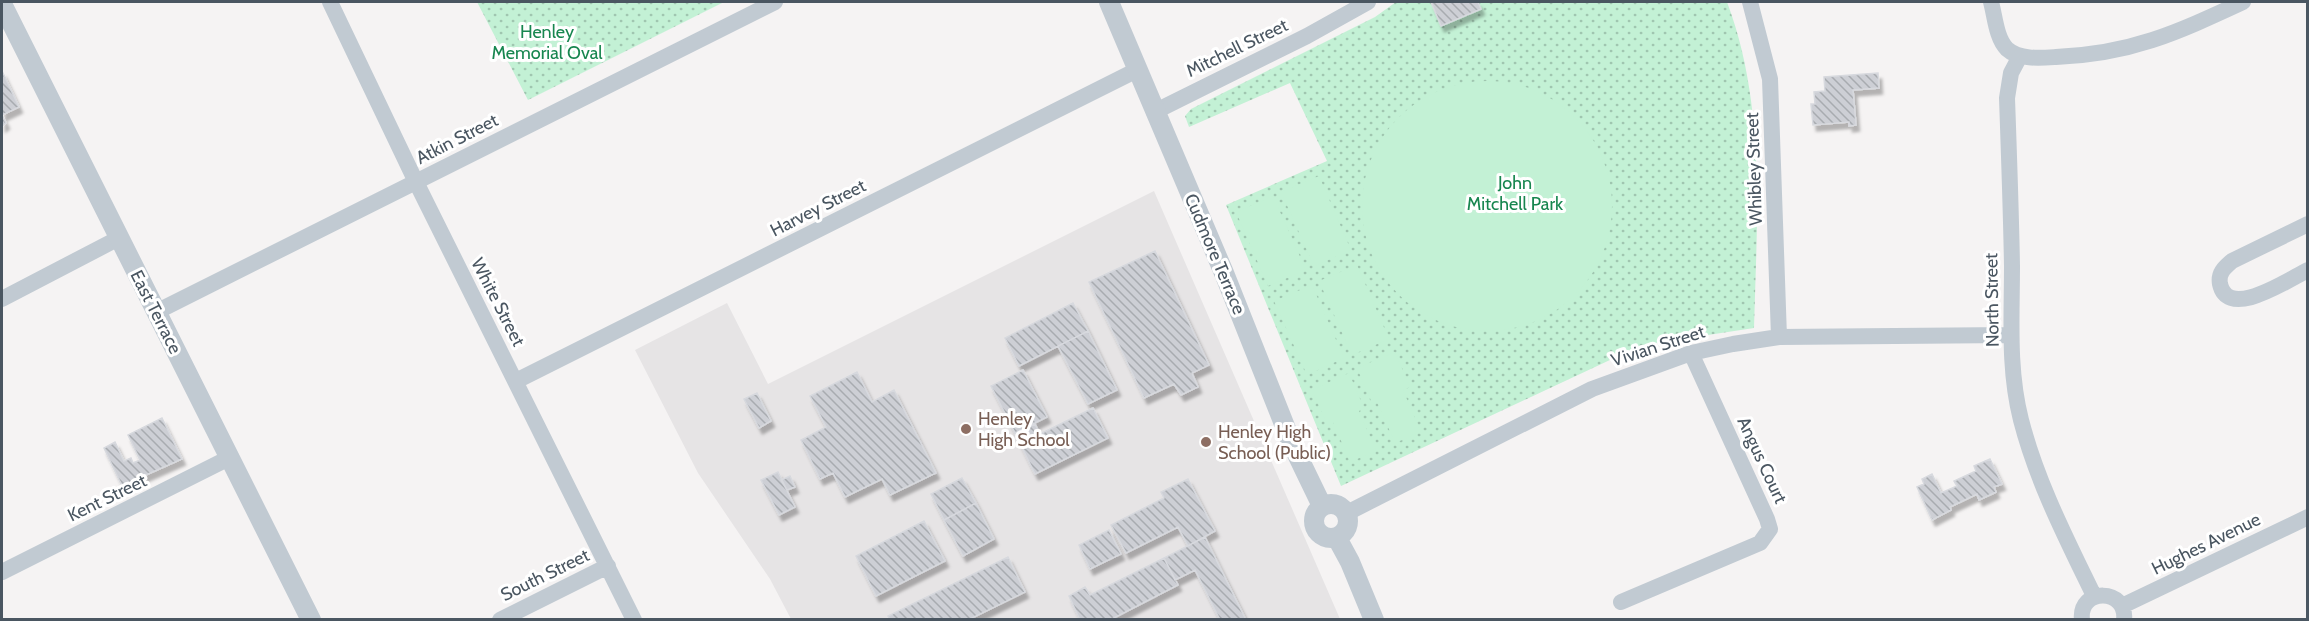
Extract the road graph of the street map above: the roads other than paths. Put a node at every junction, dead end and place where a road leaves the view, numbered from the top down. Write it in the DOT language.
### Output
graph roads {
  1 [pos="330,2"];
  2 [pos="775,2"];
  3 [pos="1109,2"];
  4 [pos="1368,2"];
  5 [pos="1750,2"];
  6 [pos="1991,2"];
  7 [pos="2243,2"];
  8 [pos="2,4"];
  9 [pos="2020,56"];
  10 [pos="1137,70"];
  11 [pos="1154,112"];
  12 [pos="416,182"];
  13 [pos="2307,224"];
  14 [pos="119,238"];
  15 [pos="2307,270"];
  16 [pos="2,299"];
  17 [pos="156,312"];
  18 [pos="2010,335"];
  19 [pos="1779,337"];
  20 [pos="1691,353"];
  21 [pos="516,381"];
  22 [pos="229,458"];
  23 [pos="1322,506"];
  24 [pos="1347,513"];
  25 [pos="2307,516"];
  26 [pos="1337,537"];
  27 [pos="608,566"];
  28 [pos="2,572"];
  29 [pos="2094,596"];
  30 [pos="1621,602"];
  31 [pos="2123,613"];
  32 [pos="311,620"];
  33 [pos="500,620"];
  34 [pos="634,620"];
  35 [pos="1374,620"];
  36 [pos="2082,620"];
  1 -- 12 [label="street, White Street"];
  2 -- 12 [label="street, Atkin Street"];
  3 -- 10 [label="street, Cudmore Terrace"];
  4 -- 11 [label="street, Mitchell Street"];
  5 -- 19 [label="street, Whibley Street"];
  6 -- 9 [label="street"];
  7 -- 9 [label="street"];
  8 -- 14 [label="street, East Terrace"];
  9 -- 18 [label="street, North Street"];
  10 -- 11 [label="street, Cudmore Terrace"];
  10 -- 21 [label="street, Harvey Street"];
  11 -- 23 [label="street, Cudmore Terrace"];
  12 -- 17 [label="street, Atkin Street"];
  12 -- 21 [label="street, White Street"];
  13 -- 15 [label="street"];
  14 -- 16 [label="street"];
  14 -- 17 [label="street, East Terrace"];
  17 -- 22 [label="street, East Terrace"];
  18 -- 19 [label="street, Vivian Street"];
  18 -- 29 [label="street, North Street"];
  19 -- 20 [label="street, Vivian Street"];
  20 -- 24 [label="street, Vivian Street"];
  20 -- 30 [label="street, Angus Court"];
  21 -- 27 [label="street, White Street"];
  22 -- 28 [label="street, Kent Street"];
  22 -- 32 [label="street, East Terrace"];
  23 -- 24 [label="street"];
  23 -- 26 [label="street"];
  24 -- 26 [label="street"];
  25 -- 31 [label="street, Hughes Avenue"];
  26 -- 35 [label="street"];
  27 -- 33 [label="street, South Street"];
  27 -- 34 [label="street, White Street"];
  29 -- 31 [label="street"];
  29 -- 36 [label="street"];
}
